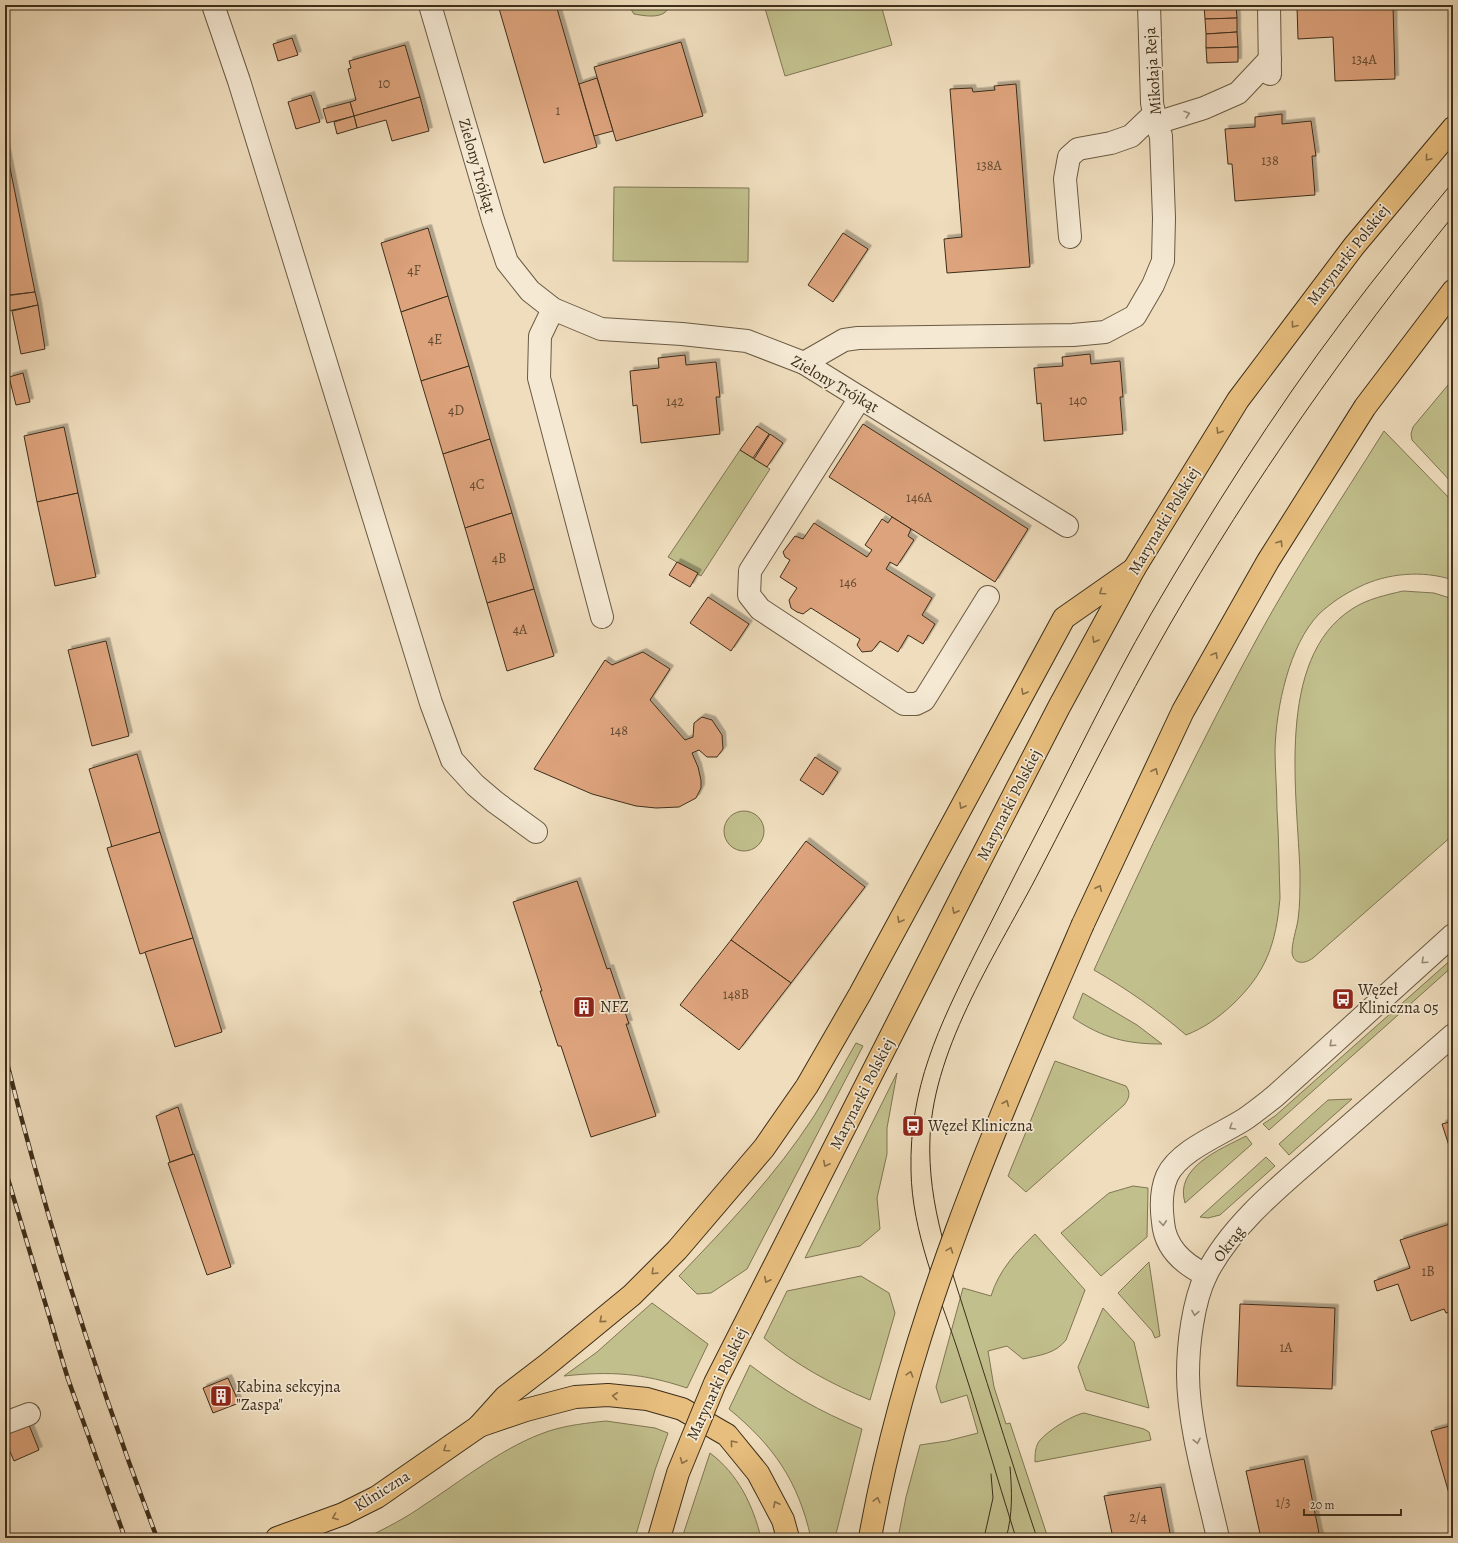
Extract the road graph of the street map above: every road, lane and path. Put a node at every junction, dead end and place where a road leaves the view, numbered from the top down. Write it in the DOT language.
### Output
graph roads {
  1 [pos="213,5"];
  2 [pos="430,5"];
  3 [pos="1149,5"];
  4 [pos="1269,5"];
  5 [pos="1155,118"];
  6 [pos="1453,128"];
  7 [pos="1070,238"];
  8 [pos="1453,291"];
  9 [pos="553,310"];
  10 [pos="804,363"];
  11 [pos="860,398"];
  12 [pos="1067,526"];
  13 [pos="1134,569"];
  14 [pos="988,597"];
  15 [pos="602,617"];
  16 [pos="536,832"];
  17 [pos="1453,935"];
  18 [pos="1453,1035"];
  19 [pos="1206,1275"];
  20 [pos="29,1414"];
  21 [pos="5,1423"];
  22 [pos="478,1427"];
  23 [pos="277,1538"];
  24 [pos="659,1538"];
  25 [pos="788,1538"];
  26 [pos="870,1538"];
  27 [pos="1218,1538"];
  1 -- 16 [label="street"];
  2 -- 9 [label="street, Zielony Trójkąt"];
  3 -- 5 [label="street, Mikołaja Reja"];
  5 -- 4 [label="street, Mikołaja Reja, one-way"];
  5 -- 7 [label="street"];
  5 -- 10 [label="street"];
  6 -- 13 [label="main road, Marynarki Polskiej, one-way"];
  26 -- 8 [label="main road, one-way, bridge"];
  9 -- 10 [label="street, Zielony Trójkąt"];
  9 -- 15 [label="street"];
  10 -- 11 [label="street, Zielony Trójkąt"];
  11 -- 12 [label="street, Zielony Trójkąt"];
  11 -- 14 [label="street"];
  13 -- 22 [label="main road, one-way"];
  13 -- 24 [label="main road, Marynarki Polskiej, one-way, bridge"];
  17 -- 19 [label="street, one-way"];
  18 -- 19 [label="street, Okrąg"];
  19 -- 27 [label="street, Okrąg, one-way"];
  20 -- 21 [label="street"];
  22 -- 23 [label="main road, Kliniczna, one-way"];
  25 -- 22 [label="main road, one-way"];
}
